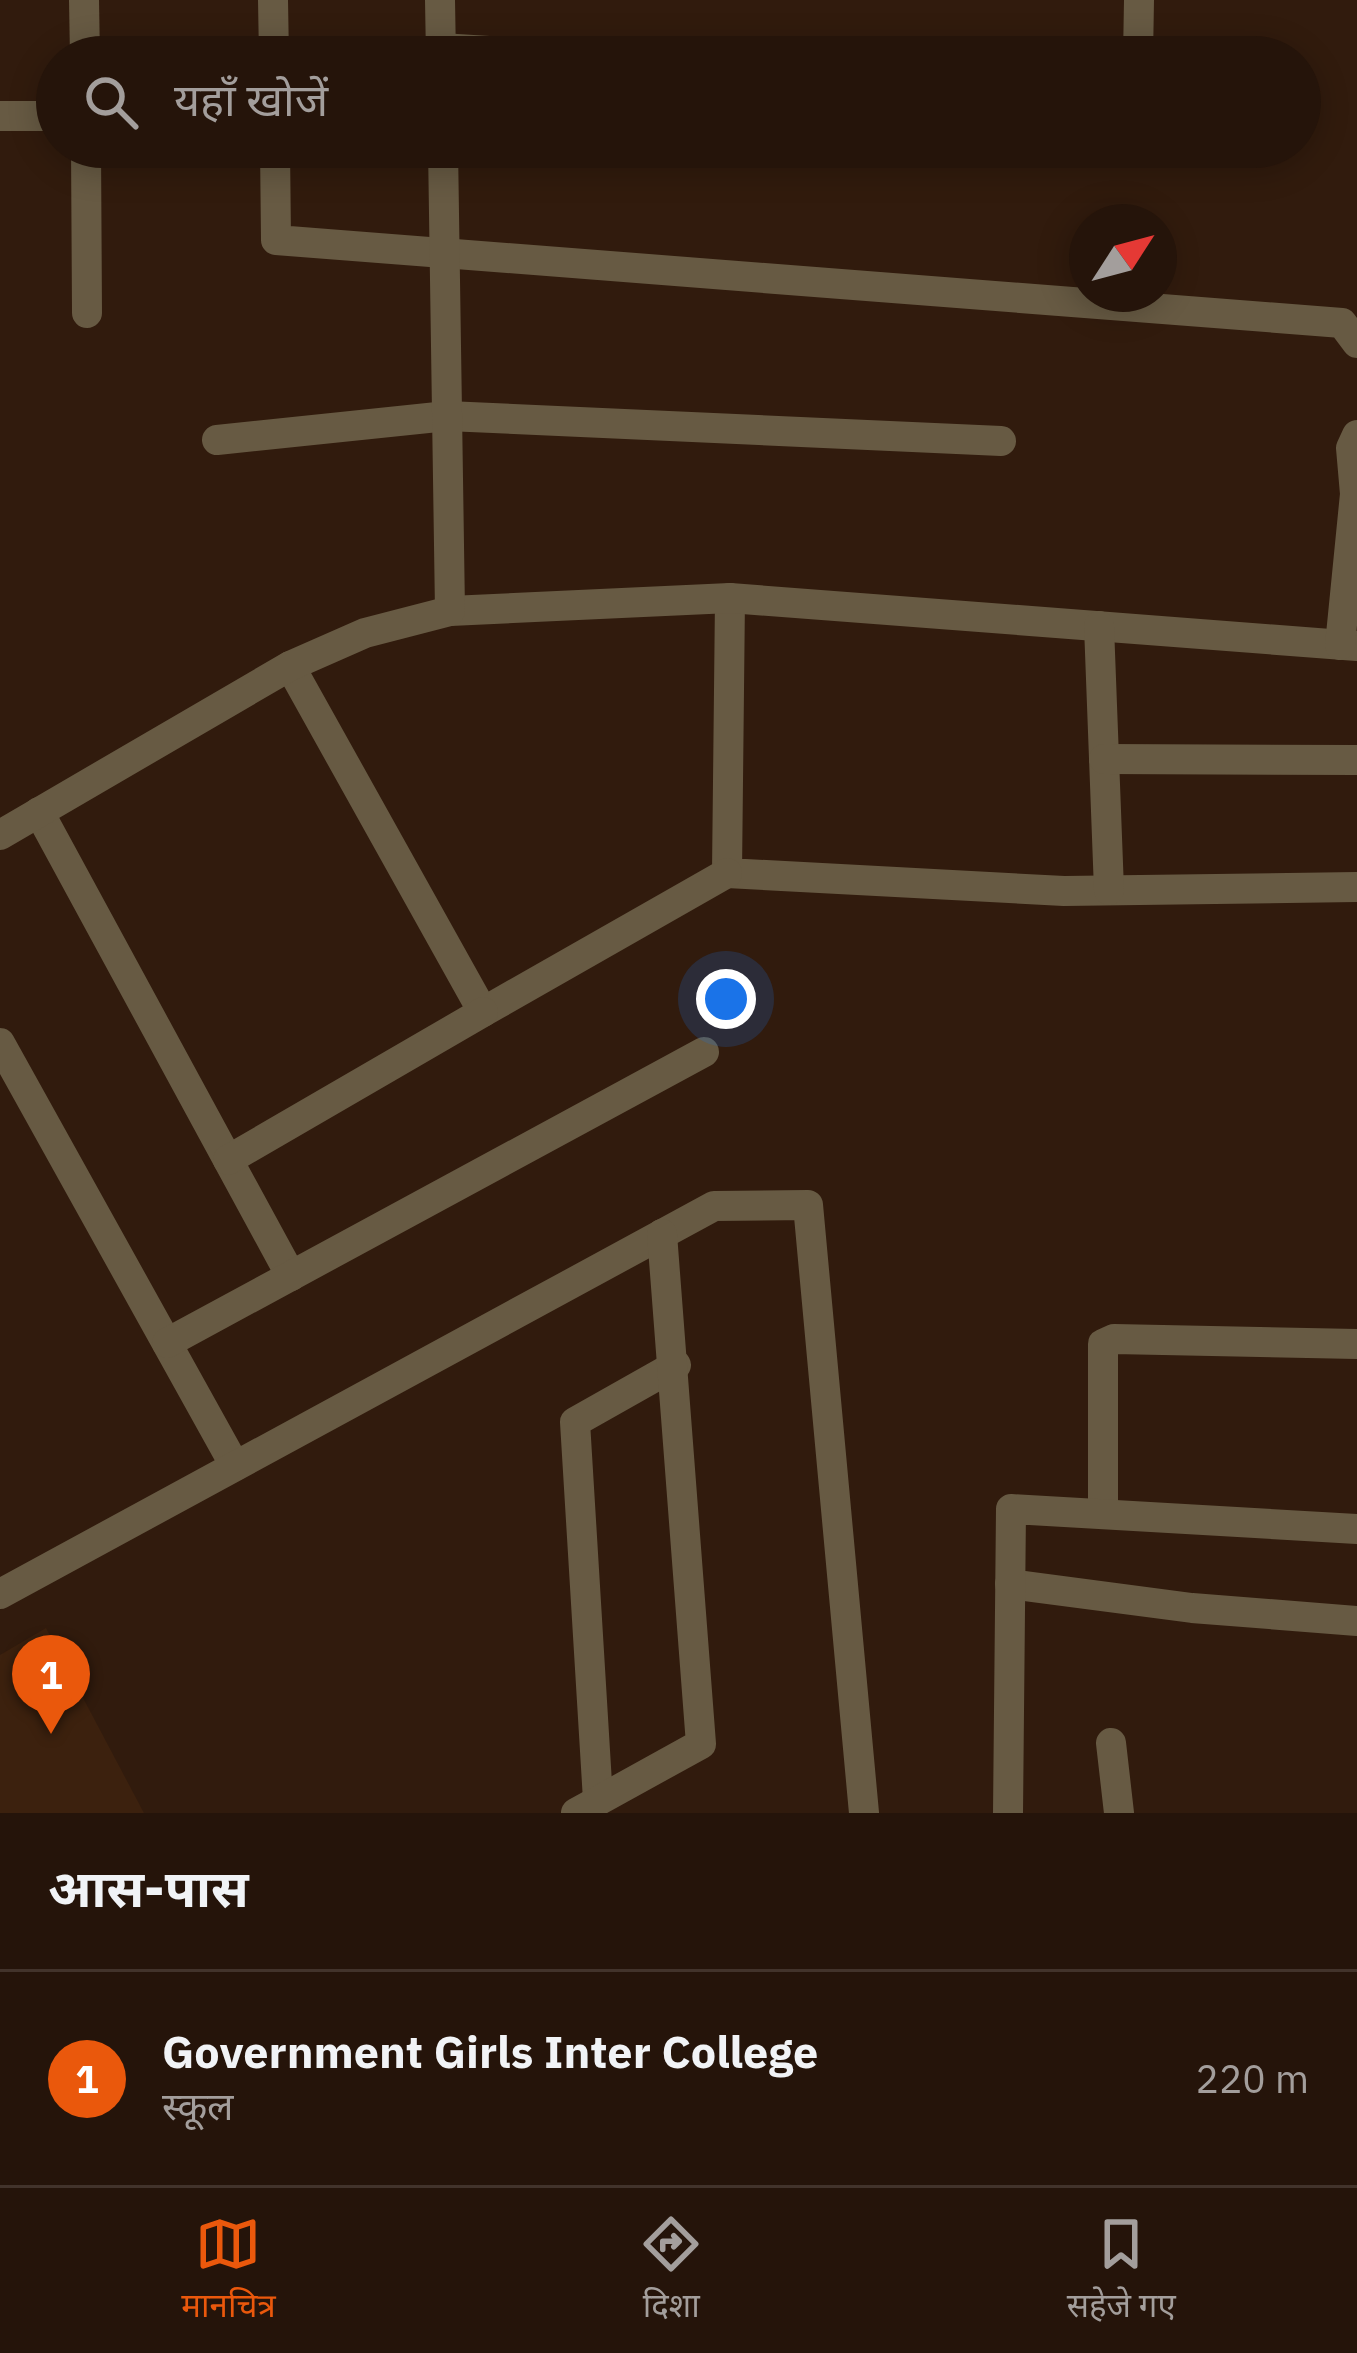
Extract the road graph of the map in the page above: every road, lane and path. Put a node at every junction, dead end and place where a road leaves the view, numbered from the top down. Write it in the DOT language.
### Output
graph roads {
  1 [pos="84,0"];
  2 [pos="273,0"];
  3 [pos="440,0"];
  4 [pos="1139,0"];
  5 [pos="85,36"];
  6 [pos="274,36"];
  7 [pos="441,36"];
  8 [pos="1138,36"];
  9 [pos="0,116"];
  10 [pos="36,116"];
  11 [pos="86,168"];
  12 [pos="275,168"];
  13 [pos="443,168"];
  14 [pos="445,251"];
  15 [pos="87,313"];
  16 [pos="1357,344"];
  17 [pos="447,416"];
  18 [pos="1357,435"];
  19 [pos="217,440"];
  20 [pos="1000,441"];
  21 [pos="730,598"];
  22 [pos="450,611"];
  23 [pos="1099,626"];
  24 [pos="1348,646"];
  25 [pos="290,666"];
  26 [pos="1104,758"];
  27 [pos="1357,760"];
  28 [pos="39,812"];
  29 [pos="0,835"];
  30 [pos="727,873"];
  31 [pos="1357,887"];
  32 [pos="1109,890"];
  33 [pos="482,1012"];
  34 [pos="1,1049"];
  35 [pos="704,1052"];
  36 [pos="228,1160"];
  37 [pos="662,1234"];
  38 [pos="291,1276"];
  39 [pos="167,1343"];
  40 [pos="1357,1344"];
  41 [pos="676,1365"];
  42 [pos="236,1466"];
  43 [pos="1102,1514"];
  44 [pos="1357,1529"];
  45 [pos="1010,1584"];
  46 [pos="0,1594"];
  47 [pos="1357,1621"];
  48 [pos="1111,1743"];
  49 [pos="587,1807"];
  50 [pos="864,1813"];
  51 [pos="1008,1813"];
  52 [pos="1119,1813"];
  1 -- 5 [label="street"];
  2 -- 6 [label="street"];
  3 -- 7 [label="street"];
  4 -- 8 [label="street"];
  9 -- 10 [label="street"];
  11 -- 15 [label="street"];
  12 -- 14 [label="street"];
  13 -- 14 [label="street"];
  14 -- 16 [label="street"];
  14 -- 17 [label="street"];
  17 -- 19 [label="street"];
  17 -- 20 [label="street"];
  17 -- 22 [label="street"];
  18 -- 24 [label="street"];
  21 -- 22 [label="street"];
  21 -- 23 [label="street"];
  21 -- 30 [label="street"];
  22 -- 25 [label="street"];
  23 -- 24 [label="street"];
  23 -- 26 [label="street"];
  25 -- 28 [label="street"];
  25 -- 33 [label="street"];
  26 -- 27 [label="street"];
  26 -- 32 [label="street"];
  28 -- 29 [label="street"];
  28 -- 36 [label="street"];
  30 -- 32 [label="street"];
  30 -- 33 [label="street"];
  31 -- 32 [label="street"];
  33 -- 36 [label="street"];
  34 -- 39 [label="street"];
  35 -- 38 [label="street"];
  36 -- 38 [label="street"];
  37 -- 41 [label="street"];
  37 -- 42 [label="street"];
  37 -- 50 [label="street"];
  38 -- 39 [label="street"];
  39 -- 42 [label="street"];
  40 -- 43 [label="street"];
  41 -- 49 [label="street"];
  41 -- 49 [label="street"];
  42 -- 46 [label="street"];
  43 -- 44 [label="street"];
  43 -- 45 [label="street"];
  45 -- 47 [label="street"];
  45 -- 51 [label="street"];
  48 -- 52 [label="street"];
}
